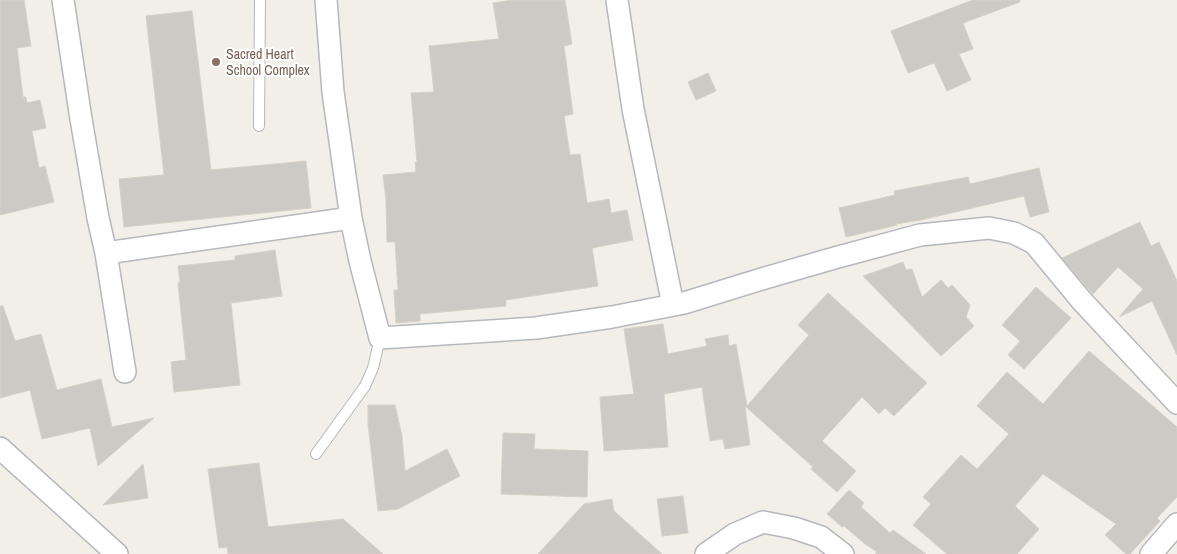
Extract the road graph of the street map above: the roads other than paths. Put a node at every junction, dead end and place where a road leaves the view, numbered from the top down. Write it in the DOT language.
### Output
graph roads {
  1 [pos="63,0"];
  2 [pos="260,0"];
  3 [pos="326,0"];
  4 [pos="617,0"];
  5 [pos="259,126"];
  6 [pos="351,218"];
  7 [pos="106,252"];
  8 [pos="673,305"];
  9 [pos="380,338"];
  10 [pos="125,372"];
  11 [pos="1177,403"];
  12 [pos="0,448"];
  13 [pos="316,454"];
  14 [pos="1177,524"];
  15 [pos="118,554"];
  16 [pos="706,554"];
  17 [pos="843,554"];
  18 [pos="1152,554"];
  1 -- 7 [label="street"];
  2 -- 5 [label="lane"];
  3 -- 6 [label="street"];
  4 -- 8 [label="street"];
  6 -- 7 [label="street"];
  6 -- 9 [label="street"];
  7 -- 10 [label="street"];
  8 -- 9 [label="street"];
  8 -- 11 [label="street"];
  9 -- 13 [label="lane"];
  12 -- 15 [label="street"];
  14 -- 18 [label="street"];
  16 -- 17 [label="street"];
}
